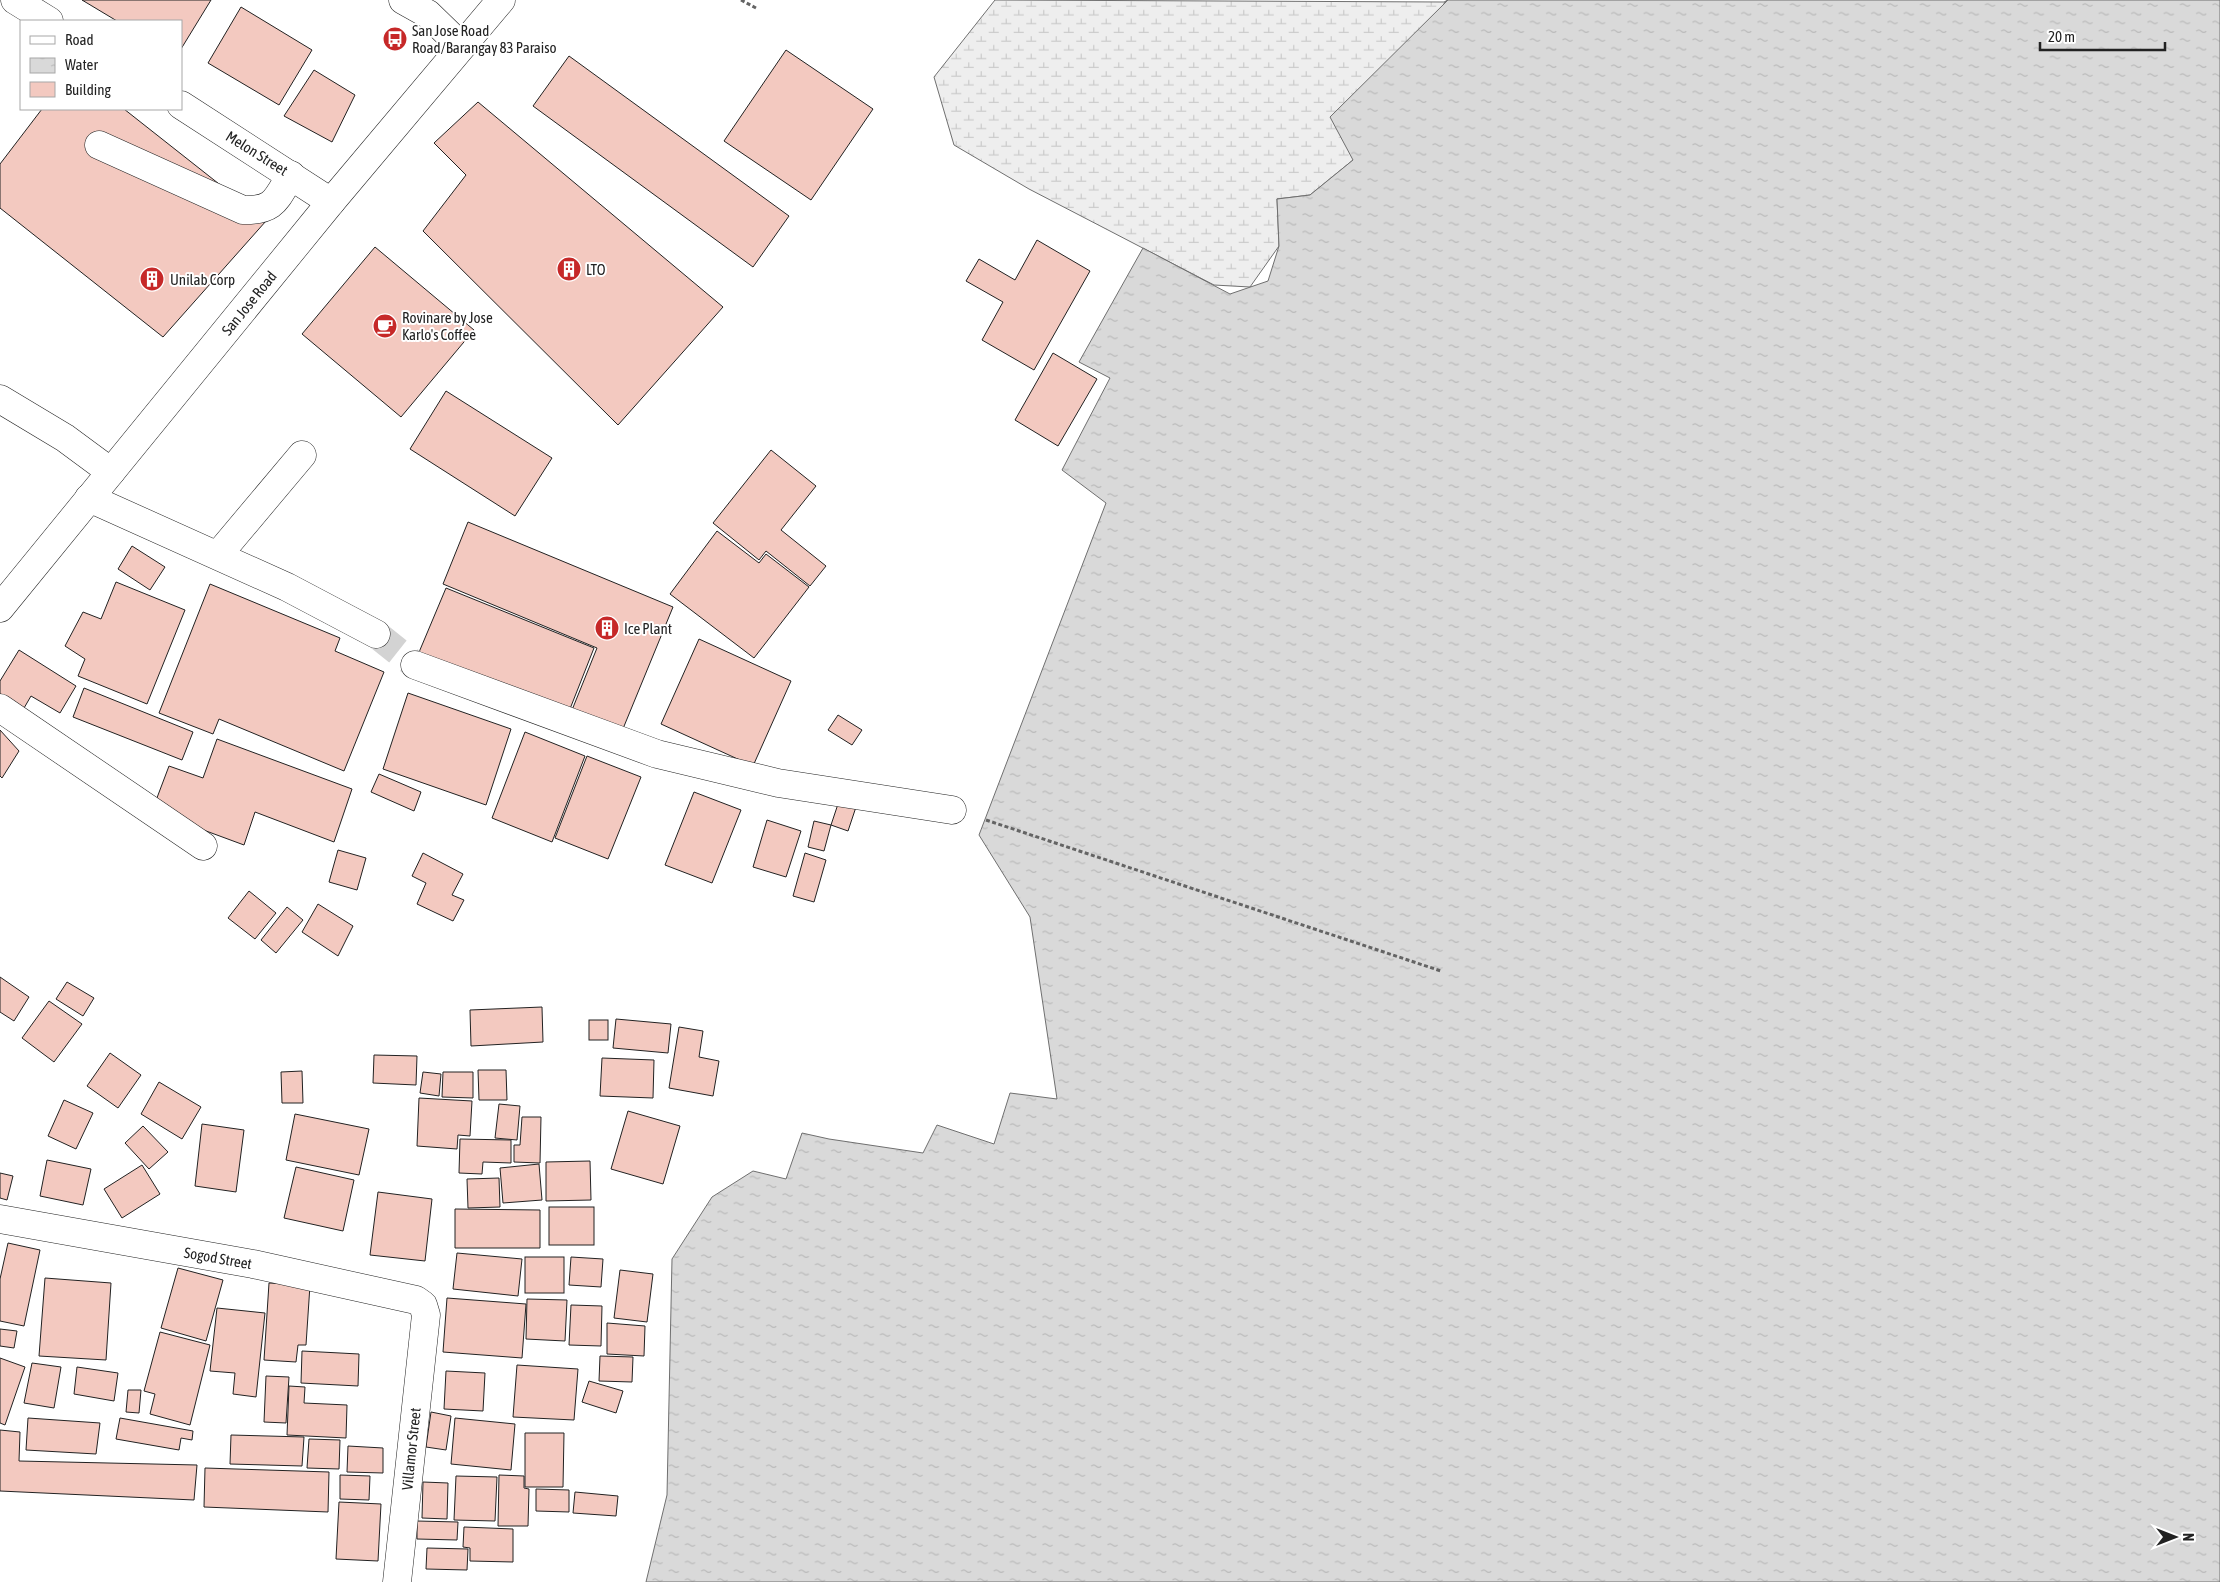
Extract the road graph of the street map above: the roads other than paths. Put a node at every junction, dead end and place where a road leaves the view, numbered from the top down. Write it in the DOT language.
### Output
graph roads {
  1 [pos="15,0"];
  2 [pos="402,0"];
  3 [pos="501,0"];
  4 [pos="47,20"];
  5 [pos="462,46"];
  6 [pos="182,106"];
  7 [pos="99,145"];
  8 [pos="291,175"];
  9 [pos="332,202"];
  10 [pos="0,399"];
  11 [pos="302,455"];
  12 [pos="111,472"];
  13 [pos="89,498"];
  14 [pos="218,555"];
  15 [pos="0,608"];
  16 [pos="376,634"];
  17 [pos="415,665"];
  18 [pos="0,708"];
  19 [pos="952,810"];
  20 [pos="203,846"];
  21 [pos="0,1219"];
  22 [pos="426,1315"];
  23 [pos="397,1582"];
  1 -- 4 [label="street"];
  2 -- 5 [label="street"];
  3 -- 5 [label="street, San Jose Road"];
  5 -- 9 [label="street, San Jose Road"];
  6 -- 8 [label="street, Melon Street"];
  7 -- 8 [label="street"];
  8 -- 9 [label="street, Melon Street"];
  9 -- 12 [label="street, San Jose Road"];
  10 -- 12 [label="street"];
  11 -- 14 [label="street"];
  12 -- 13 [label="street, San Jose Road"];
  13 -- 14 [label="street"];
  13 -- 15 [label="street, San Jose Road"];
  14 -- 16 [label="street"];
  17 -- 19 [label="street"];
  18 -- 20 [label="street"];
  21 -- 22 [label="street, Sogod Street"];
  22 -- 23 [label="street, Villamor Street"];
}
